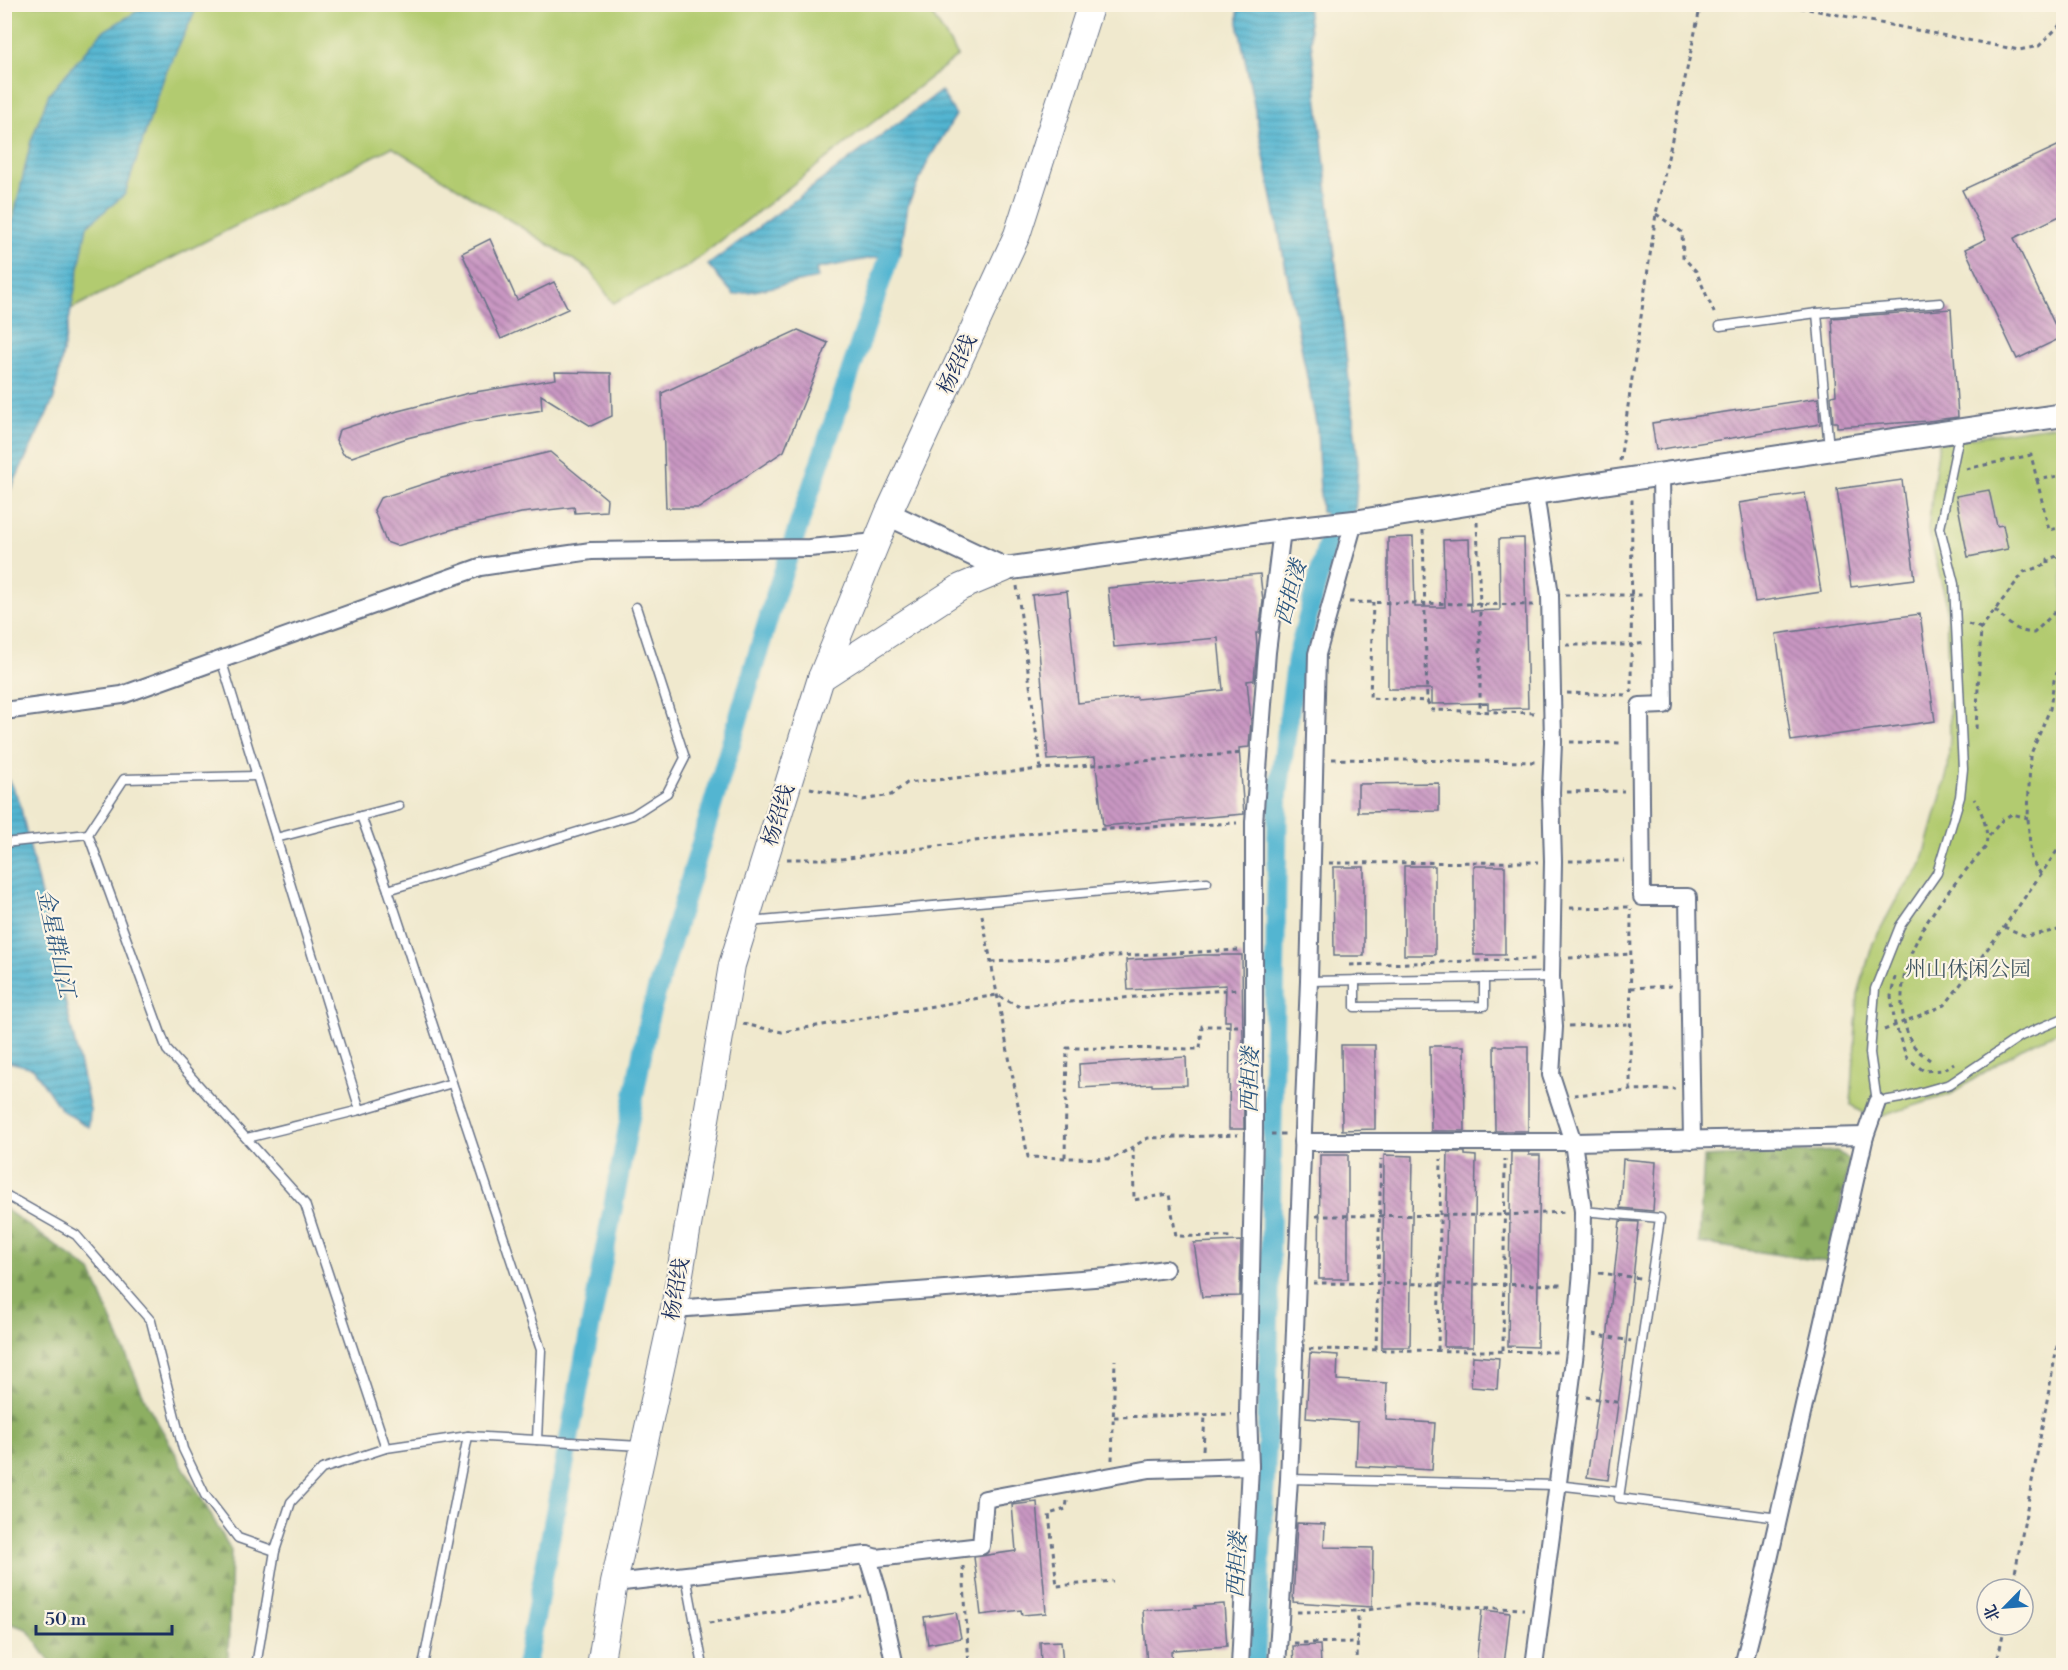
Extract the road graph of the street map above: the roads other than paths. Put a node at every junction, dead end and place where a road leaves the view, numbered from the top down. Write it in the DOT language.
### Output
graph roads {
  1 [pos="1091,4"];
  2 [pos="1940,303"];
  3 [pos="1817,313"];
  4 [pos="1720,326"];
  5 [pos="2064,415"];
  6 [pos="1960,431"];
  7 [pos="1829,450"];
  8 [pos="1661,474"];
  9 [pos="1535,493"];
  10 [pos="888,514"];
  11 [pos="1354,522"];
  12 [pos="1282,530"];
  13 [pos="877,542"];
  14 [pos="1009,569"];
  15 [pos="636,607"];
  16 [pos="221,660"];
  17 [pos="821,678"];
  18 [pos="4,711"];
  19 [pos="256,776"];
  20 [pos="399,806"];
  21 [pos="361,816"];
  22 [pos="88,834"];
  23 [pos="276,838"];
  24 [pos="4,843"];
  25 [pos="1208,882"];
  26 [pos="388,890"];
  27 [pos="745,922"];
  28 [pos="1309,974"];
  29 [pos="1551,976"];
  30 [pos="1484,978"];
  31 [pos="1355,980"];
  32 [pos="2064,1018"];
  33 [pos="452,1083"];
  34 [pos="1877,1101"];
  35 [pos="360,1110"];
  36 [pos="1865,1136"];
  37 [pos="247,1138"];
  38 [pos="1302,1138"];
  39 [pos="1692,1140"];
  40 [pos="1573,1142"];
  41 [pos="4,1194"];
  42 [pos="1583,1211"];
  43 [pos="1165,1269"];
  44 [pos="674,1309"];
  45 [pos="468,1436"];
  46 [pos="537,1440"];
  47 [pos="644,1447"];
  48 [pos="386,1448"];
  49 [pos="1250,1466"];
  50 [pos="1289,1479"];
  51 [pos="1556,1485"];
  52 [pos="1619,1492"];
  53 [pos="1779,1518"];
  54 [pos="275,1551"];
  55 [pos="867,1555"];
  56 [pos="686,1576"];
  57 [pos="614,1583"];
  58 [pos="256,1665"];
  59 [pos="423,1665"];
  60 [pos="600,1665"];
  61 [pos="703,1665"];
  62 [pos="895,1665"];
  63 [pos="1240,1665"];
  64 [pos="1277,1665"];
  65 [pos="1534,1665"];
  66 [pos="1743,1665"];
  1 -- 10 [label="main road, 杨绍线"];
  2 -- 3 [label="lane"];
  3 -- 4 [label="lane"];
  3 -- 7 [label="lane"];
  5 -- 6 [label="street"];
  6 -- 7 [label="street"];
  6 -- 34 [label="lane"];
  7 -- 8 [label="street"];
  8 -- 9 [label="street"];
  8 -- 39 [label="street"];
  9 -- 11 [label="street"];
  9 -- 29 [label="street"];
  10 -- 13 [label="main road, 杨绍线"];
  10 -- 14 [label="street"];
  11 -- 12 [label="street"];
  11 -- 28 [label="street"];
  12 -- 14 [label="street"];
  12 -- 49 [label="street"];
  13 -- 16 [label="street"];
  13 -- 17 [label="main road, 杨绍线"];
  14 -- 17 [label="main road"];
  15 -- 26 [label="lane"];
  16 -- 18 [label="street"];
  16 -- 19 [label="lane"];
  17 -- 27 [label="main road, 杨绍线"];
  19 -- 22 [label="lane"];
  19 -- 23 [label="lane"];
  20 -- 21 [label="lane"];
  21 -- 23 [label="lane"];
  21 -- 26 [label="lane"];
  22 -- 24 [label="lane"];
  22 -- 37 [label="lane"];
  23 -- 35 [label="lane"];
  25 -- 27 [label="lane"];
  26 -- 33 [label="lane"];
  27 -- 44 [label="main road, 杨绍线"];
  28 -- 31 [label="lane"];
  28 -- 38 [label="street"];
  29 -- 30 [label="lane"];
  29 -- 40 [label="street"];
  30 -- 31 [label="lane"];
  30 -- 31 [label="lane"];
  32 -- 34 [label="lane"];
  33 -- 35 [label="lane"];
  33 -- 46 [label="lane"];
  34 -- 36 [label="street"];
  35 -- 37 [label="lane"];
  36 -- 39 [label="street"];
  36 -- 53 [label="street"];
  37 -- 48 [label="lane"];
  38 -- 40 [label="street"];
  38 -- 50 [label="street"];
  39 -- 40 [label="street"];
  40 -- 42 [label="street"];
  41 -- 54 [label="lane"];
  42 -- 51 [label="street"];
  42 -- 52 [label="lane"];
  43 -- 44 [label="street"];
  44 -- 47 [label="main road, 杨绍线"];
  45 -- 46 [label="lane"];
  45 -- 48 [label="lane"];
  45 -- 59 [label="lane"];
  46 -- 47 [label="lane"];
  47 -- 57 [label="main road, 杨绍线"];
  48 -- 54 [label="lane"];
  49 -- 55 [label="street"];
  49 -- 63 [label="street"];
  50 -- 51 [label="lane"];
  50 -- 64 [label="street"];
  51 -- 52 [label="lane"];
  51 -- 65 [label="street"];
  52 -- 53 [label="lane"];
  53 -- 66 [label="street"];
  54 -- 58 [label="lane"];
  55 -- 56 [label="street"];
  55 -- 62 [label="street"];
  56 -- 57 [label="street"];
  56 -- 61 [label="lane"];
  57 -- 60 [label="main road, 杨绍线"];
}
